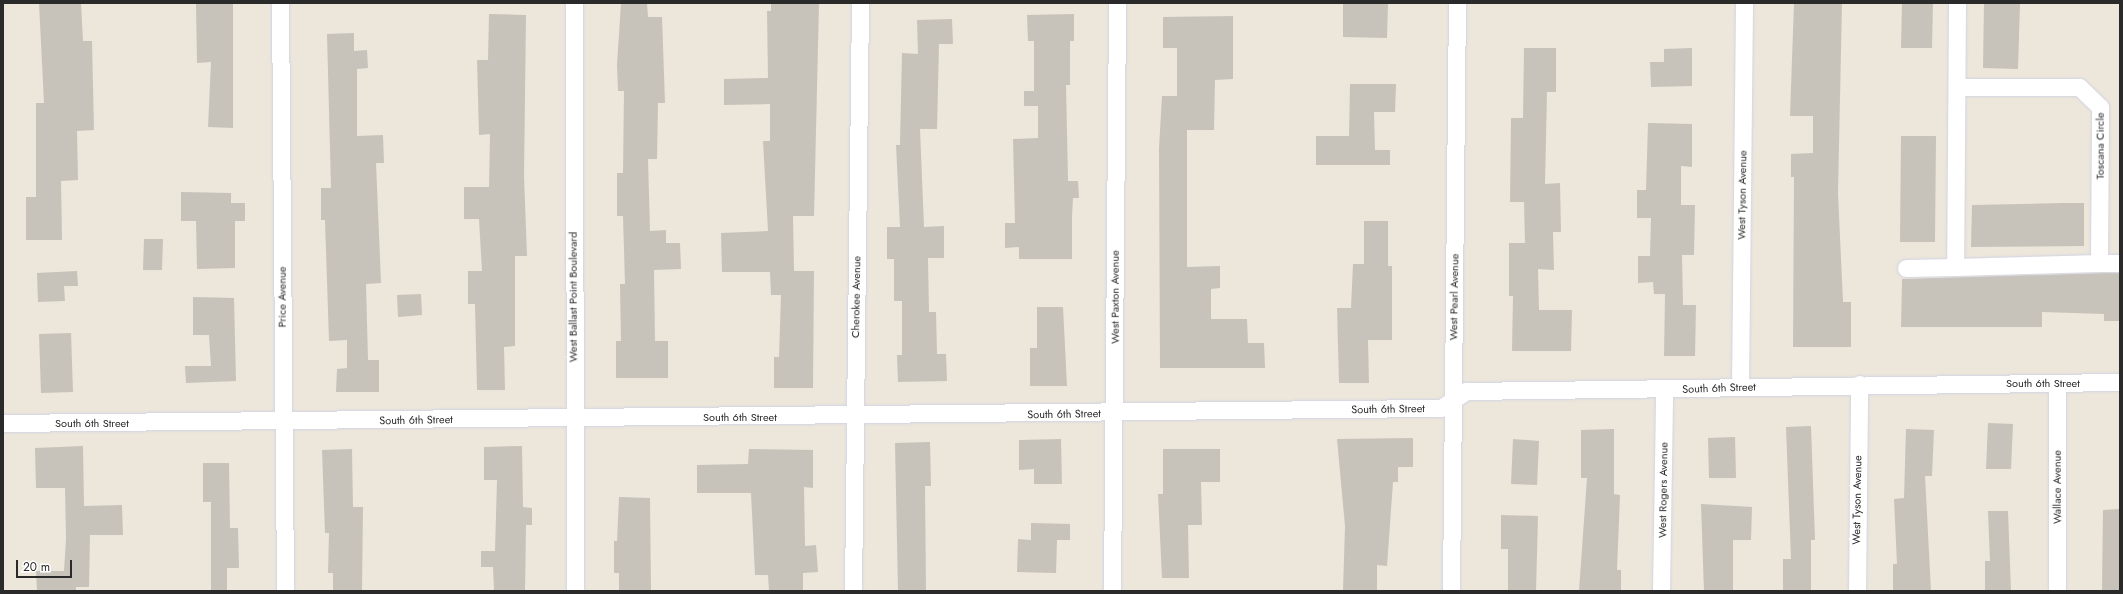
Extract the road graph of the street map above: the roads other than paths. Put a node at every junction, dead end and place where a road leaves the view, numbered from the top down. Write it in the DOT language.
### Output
graph roads {
  1 [pos="280,3"];
  2 [pos="574,3"];
  3 [pos="860,3"];
  4 [pos="1117,3"];
  5 [pos="1457,3"];
  6 [pos="1744,3"];
  7 [pos="1958,3"];
  8 [pos="1958,87"];
  9 [pos="2099,263"];
  10 [pos="2120,263"];
  11 [pos="1955,267"];
  12 [pos="1906,268"];
  13 [pos="2120,382"];
  14 [pos="2057,383"];
  15 [pos="1858,384"];
  16 [pos="1740,386"];
  17 [pos="1664,390"];
  18 [pos="1453,401"];
  19 [pos="1114,413"];
  20 [pos="855,417"];
  21 [pos="573,418"];
  22 [pos="283,421"];
  23 [pos="3,423"];
  24 [pos="285,591"];
  25 [pos="575,591"];
  26 [pos="853,591"];
  27 [pos="1112,591"];
  28 [pos="1451,591"];
  29 [pos="1661,591"];
  30 [pos="1857,591"];
  31 [pos="2057,591"];
  1 -- 22 [label="street, Price Avenue"];
  2 -- 21 [label="street, West Ballast Point Boulevard"];
  3 -- 20 [label="street, Cherokee Avenue"];
  4 -- 19 [label="street, West Paxton Avenue"];
  5 -- 18 [label="street, West Pearl Avenue"];
  6 -- 16 [label="street, West Tyson Avenue"];
  7 -- 8 [label="street"];
  8 -- 9 [label="street, Toscana Circle"];
  8 -- 11 [label="street"];
  9 -- 10 [label="street"];
  9 -- 11 [label="street"];
  11 -- 12 [label="street"];
  13 -- 14 [label="street, South 6th Street"];
  14 -- 15 [label="street, South 6th Street"];
  14 -- 31 [label="street, Wallace Avenue"];
  15 -- 16 [label="street, South 6th Street"];
  15 -- 30 [label="street, West Tyson Avenue"];
  16 -- 17 [label="street, South 6th Street"];
  17 -- 18 [label="street, South 6th Street"];
  17 -- 29 [label="street, West Rogers Avenue"];
  18 -- 19 [label="street, South 6th Street"];
  18 -- 28 [label="street, West Pearl Avenue"];
  19 -- 20 [label="street, South 6th Street"];
  19 -- 27 [label="street, West Paxton Avenue"];
  20 -- 21 [label="street, South 6th Street"];
  20 -- 26 [label="street, Cherokee Avenue"];
  21 -- 22 [label="street, South 6th Street"];
  21 -- 25 [label="street, West Ballast Point Boulevard"];
  22 -- 23 [label="street, South 6th Street"];
  22 -- 24 [label="street, Price Avenue"];
}
